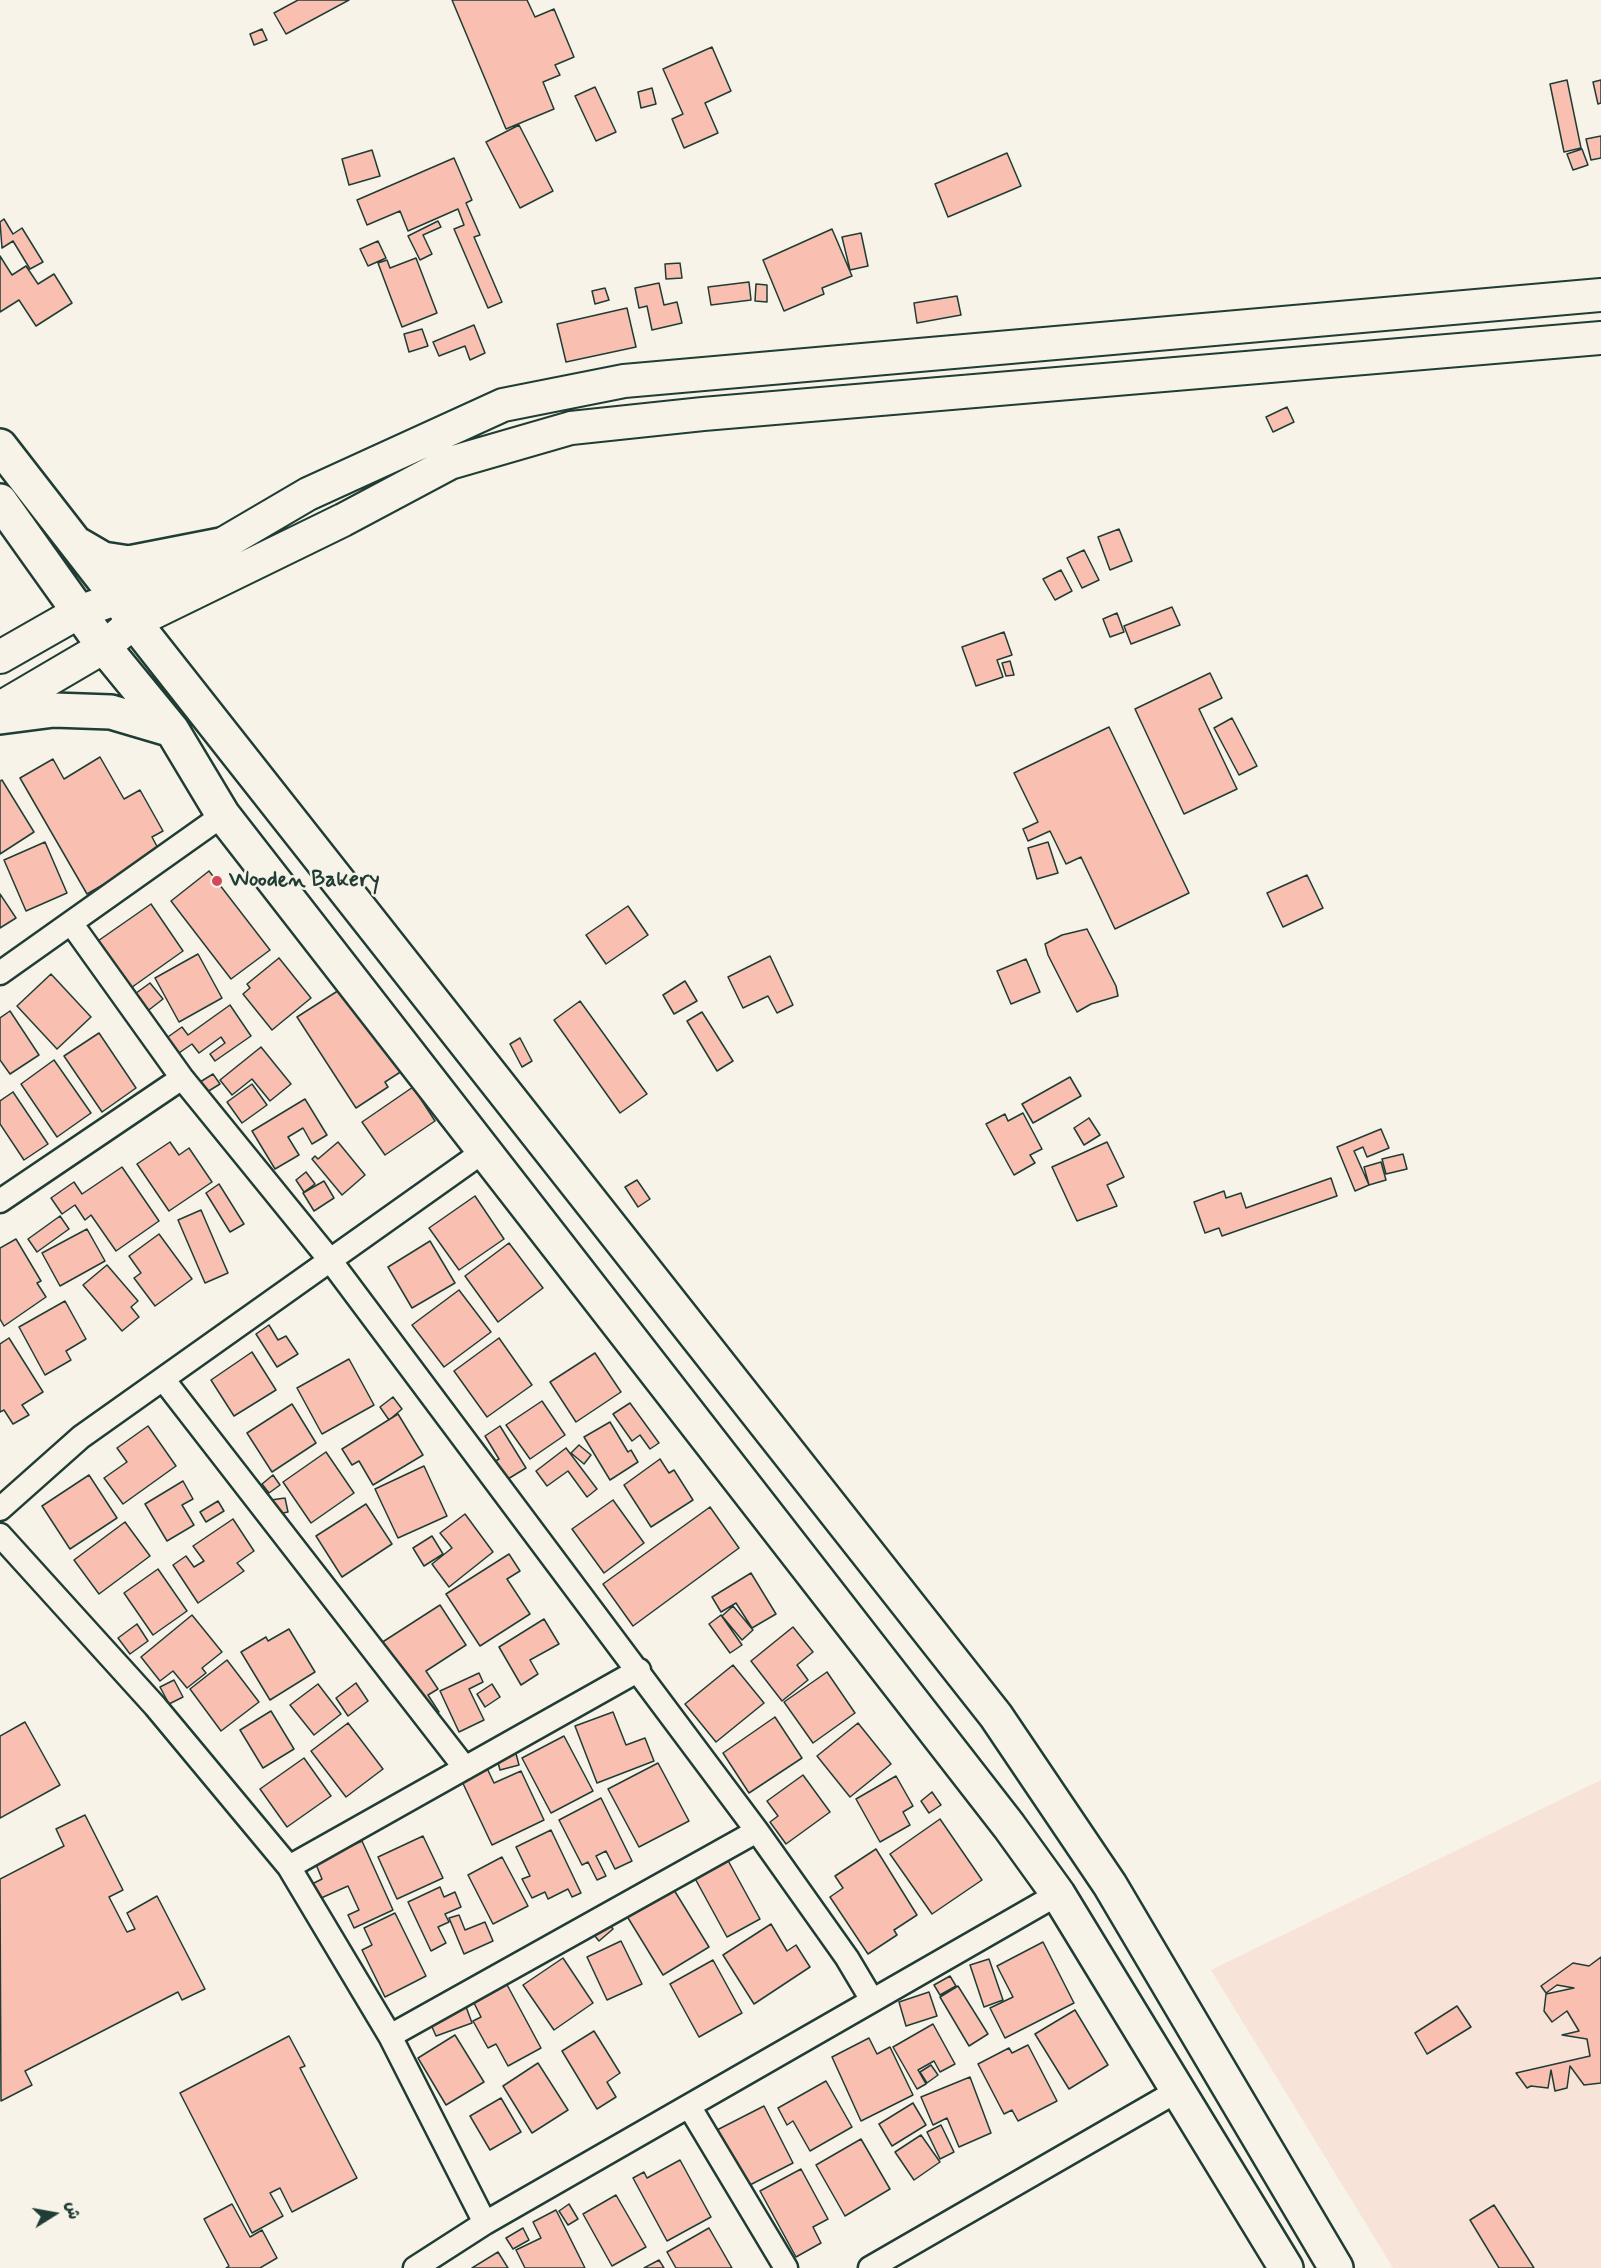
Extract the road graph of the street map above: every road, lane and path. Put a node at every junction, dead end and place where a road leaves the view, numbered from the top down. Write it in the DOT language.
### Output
graph roads {
  1 [pos="1601,295"];
  2 [pos="1601,338"];
  3 [pos="0,446"];
  4 [pos="0,501"];
  5 [pos="75,542"];
  6 [pos="221,545"];
  7 [pos="126,610"];
  8 [pos="79,612"];
  9 [pos="104,647"];
  10 [pos="0,657"];
  11 [pos="0,708"];
  12 [pos="0,717"];
  13 [pos="172,730"];
  14 [pos="222,815"];
  15 [pos="71,923"];
  16 [pos="0,974"];
  17 [pos="182,1078"];
  18 [pos="484,1151"];
  19 [pos="0,1201"];
  20 [pos="330,1260"];
  21 [pos="163,1379"];
  22 [pos="0,1509"];
  23 [pos="0,1535"];
  24 [pos="639,1670"];
  25 [pos="465,1768"];
  26 [pos="757,1831"];
  27 [pos="289,1867"];
  28 [pos="1058,1894"];
  29 [pos="872,2000"];
  30 [pos="390,2036"];
  31 [pos="1177,2091"];
  32 [pos="689,2106"];
  33 [pos="484,2223"];
  34 [pos="415,2268"];
  35 [pos="786,2268"];
  36 [pos="870,2268"];
  37 [pos="1286,2268"];
  38 [pos="1336,2268"];
  1 -- 6 [label="street"];
  2 -- 7 [label="street"];
  3 -- 5 [label="main road"];
  4 -- 8 [label="main road"];
  5 -- 6 [label="main road"];
  5 -- 7 [label="main road"];
  6 -- 7 [label="street"];
  7 -- 8 [label="street"];
  7 -- 9 [label="street"];
  7 -- 38 [label="main road"];
  8 -- 9 [label="main road"];
  8 -- 10 [label="street"];
  9 -- 11 [label="street"];
  9 -- 13 [label="main road"];
  12 -- 13 [label="main road"];
  13 -- 14 [label="main road"];
  14 -- 15 [label="street"];
  14 -- 18 [label="main road"];
  15 -- 16 [label="street"];
  15 -- 17 [label="street"];
  17 -- 19 [label="street"];
  17 -- 20 [label="street"];
  18 -- 20 [label="street"];
  18 -- 28 [label="main road"];
  20 -- 21 [label="street"];
  20 -- 24 [label="street"];
  21 -- 22 [label="street"];
  21 -- 25 [label="street"];
  23 -- 27 [label="street"];
  24 -- 25 [label="street"];
  24 -- 26 [label="street"];
  25 -- 27 [label="street"];
  26 -- 29 [label="street"];
  26 -- 30 [label="street"];
  27 -- 30 [label="street"];
  28 -- 29 [label="street"];
  28 -- 31 [label="main road"];
  29 -- 32 [label="street"];
  30 -- 33 [label="street"];
  31 -- 36 [label="street"];
  31 -- 37 [label="main road"];
  32 -- 33 [label="street"];
  32 -- 35 [label="street"];
  33 -- 34 [label="street"];
}
